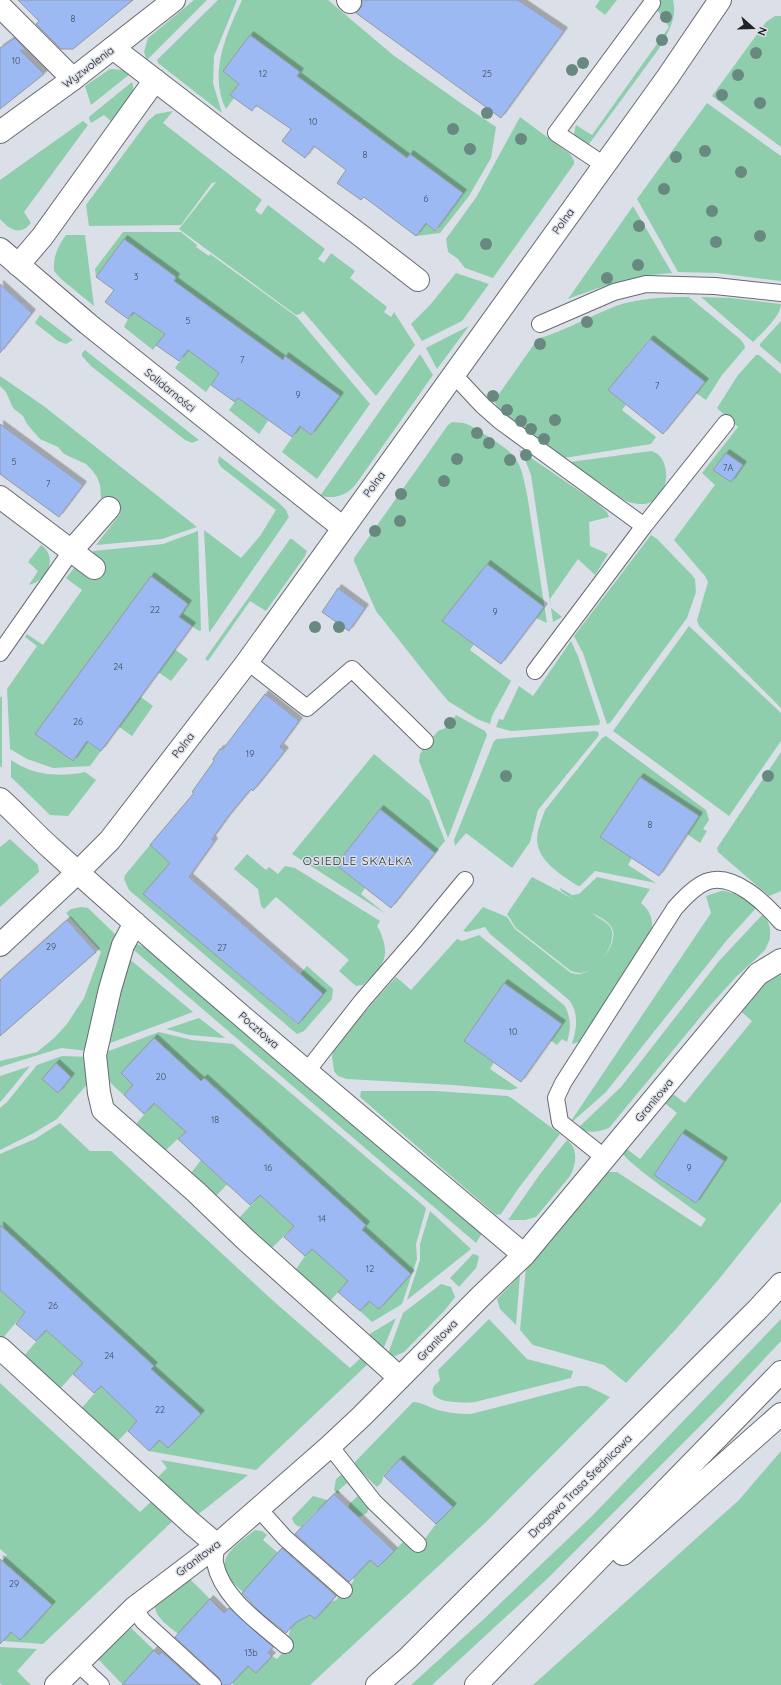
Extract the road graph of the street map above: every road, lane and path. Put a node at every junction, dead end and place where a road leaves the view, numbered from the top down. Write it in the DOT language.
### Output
graph roads {
  1 [pos="174,0"];
  2 [pos="720,0"];
  3 [pos="652,3"];
  4 [pos="0,6"];
  5 [pos="113,48"];
  6 [pos="73,79"];
  7 [pos="155,80"];
  8 [pos="0,132"];
  9 [pos="604,165"];
  10 [pos="0,248"];
  11 [pos="18,265"];
  12 [pos="418,280"];
  13 [pos="781,293"];
  14 [pos="540,324"];
  15 [pos="453,374"];
  16 [pos="726,423"];
  17 [pos="0,497"];
  18 [pos="109,508"];
  19 [pos="644,526"];
  20 [pos="343,528"];
  21 [pos="72,550"];
  22 [pos="94,568"];
  23 [pos="0,653"];
  24 [pos="247,661"];
  25 [pos="535,671"];
  26 [pos="424,741"];
  27 [pos="0,799"];
  28 [pos="78,872"];
  29 [pos="465,880"];
  30 [pos="781,922"];
  31 [pos="135,923"];
  32 [pos="0,945"];
  33 [pos="781,960"];
  34 [pos="307,1071"];
  35 [pos="605,1158"];
  36 [pos="524,1255"];
  37 [pos="781,1273"];
  38 [pos="781,1284"];
  39 [pos="758,1309"];
  40 [pos="0,1348"];
  41 [pos="781,1372"];
  42 [pos="400,1378"];
  43 [pos="781,1414"];
  44 [pos="330,1446"];
  45 [pos="258,1508"];
  46 [pos="418,1544"];
  47 [pos="217,1545"];
  48 [pos="344,1590"];
  49 [pos="134,1608"];
  50 [pos="285,1645"];
  51 [pos="79,1662"];
  52 [pos="481,1680"];
  53 [pos="56,1685"];
  54 [pos="101,1685"];
  55 [pos="213,1685"];
  56 [pos="377,1685"];
  1 -- 5 [label="street, Wyzwolenia"];
  2 -- 9 [label="street, Polna"];
  3 -- 9 [label="lane"];
  4 -- 6 [label="street"];
  5 -- 6 [label="street, Wyzwolenia"];
  5 -- 7 [label="street"];
  6 -- 8 [label="street, Wyzwolenia"];
  7 -- 11 [label="street"];
  7 -- 12 [label="street"];
  9 -- 15 [label="street, Polna"];
  10 -- 11 [label="street, Solidarności"];
  11 -- 20 [label="street, Solidarności"];
  13 -- 14 [label="lane"];
  15 -- 19 [label="lane"];
  15 -- 20 [label="street, Polna"];
  16 -- 19 [label="lane"];
  17 -- 21 [label="street"];
  18 -- 21 [label="street"];
  19 -- 25 [label="lane"];
  20 -- 24 [label="street, Polna"];
  21 -- 22 [label="street"];
  21 -- 23 [label="lane"];
  24 -- 26 [label="lane"];
  24 -- 28 [label="street, Polna"];
  27 -- 28 [label="street, Pocztowa"];
  28 -- 31 [label="street, Pocztowa"];
  28 -- 32 [label="street, Polna"];
  29 -- 34 [label="lane"];
  30 -- 35 [label="lane"];
  31 -- 34 [label="street, Pocztowa"];
  31 -- 42 [label="street"];
  33 -- 35 [label="street, Granitowa"];
  34 -- 36 [label="street, Pocztowa"];
  35 -- 36 [label="street, Granitowa"];
  36 -- 42 [label="street, Granitowa"];
  37 -- 39 [label="street"];
  38 -- 39 [label="street, Drogowa Trasa Średnicowa"];
  39 -- 56 [label="street, Drogowa Trasa Średnicowa"];
  40 -- 47 [label="street"];
  41 -- 52 [label="street"];
  42 -- 44 [label="street, Granitowa"];
  43 -- 52 [label="street"];
  44 -- 45 [label="street, Granitowa"];
  44 -- 46 [label="lane"];
  45 -- 47 [label="street, Granitowa"];
  45 -- 48 [label="lane"];
  47 -- 49 [label="street, Granitowa"];
  47 -- 50 [label="lane"];
  49 -- 51 [label="street, Granitowa"];
  49 -- 55 [label="lane"];
  51 -- 53 [label="street, Granitowa"];
  51 -- 54 [label="lane"];
}
